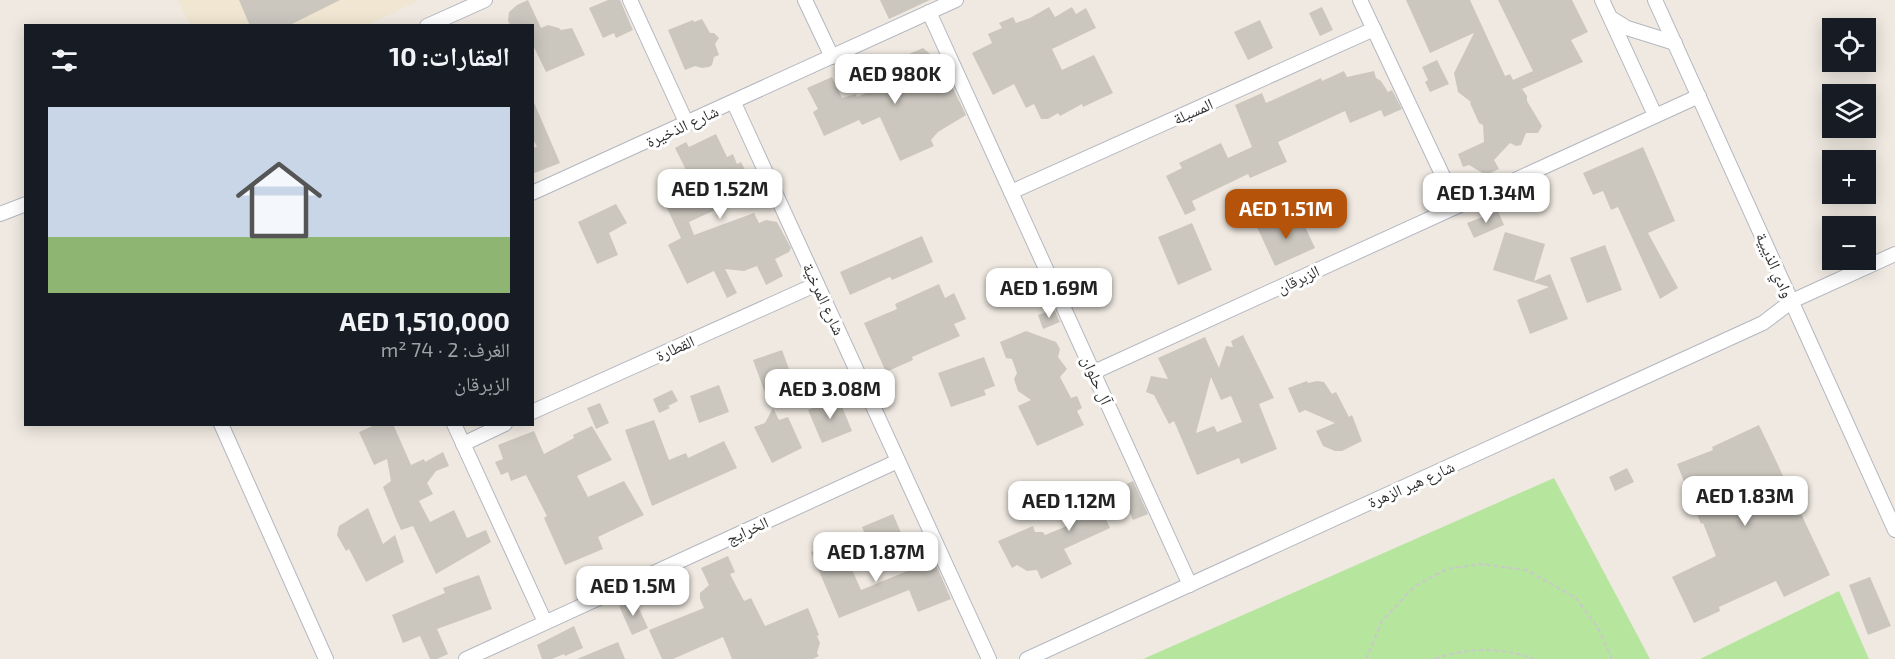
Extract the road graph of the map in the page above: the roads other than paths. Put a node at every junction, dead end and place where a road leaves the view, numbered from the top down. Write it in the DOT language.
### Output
graph roads {
  1 [pos="485,0"];
  2 [pos="630,0"];
  3 [pos="805,0"];
  4 [pos="956,0"];
  5 [pos="1360,0"];
  6 [pos="1602,0"];
  7 [pos="1655,0"];
  8 [pos="929,12"];
  9 [pos="1611,18"];
  10 [pos="431,24"];
  11 [pos="1374,30"];
  12 [pos="1675,43"];
  13 [pos="832,57"];
  14 [pos="1699,96"];
  15 [pos="734,102"];
  16 [pos="1655,116"];
  17 [pos="687,124"];
  18 [pos="534,192"];
  19 [pos="1011,192"];
  20 [pos="24,205"];
  21 [pos="1457,206"];
  22 [pos="0,214"];
  23 [pos="1895,254"];
  24 [pos="817,284"];
  25 [pos="1791,301"];
  26 [pos="1094,372"];
  27 [pos="534,411"];
  28 [pos="222,426"];
  29 [pos="455,426"];
  30 [pos="501,426"];
  31 [pos="463,444"];
  32 [pos="898,461"];
  33 [pos="1895,530"];
  34 [pos="1190,585"];
  35 [pos="545,622"];
  36 [pos="326,659"];
  37 [pos="466,659"];
  38 [pos="989,659"];
  39 [pos="1027,659"];
  1 -- 10 [label="street"];
  2 -- 17 [label="street"];
  3 -- 13 [label="street"];
  4 -- 8 [label="street, شارع الذخيرة"];
  5 -- 11 [label="street"];
  6 -- 9 [label="street"];
  7 -- 12 [label="street, وادي الذيبية"];
  8 -- 13 [label="street, شارع الذخيرة"];
  8 -- 19 [label="street, آل حلوان"];
  9 -- 12 [label="street"];
  9 -- 16 [label="street"];
  11 -- 19 [label="street, المسيلة"];
  11 -- 21 [label="street"];
  12 -- 14 [label="street, وادي الذيبية"];
  13 -- 15 [label="street, شارع الذخيرة"];
  14 -- 16 [label="street, الزبرقان"];
  14 -- 25 [label="street, وادي الذيبية"];
  15 -- 17 [label="street, شارع الذخيرة"];
  15 -- 24 [label="street, شارع المرخية"];
  16 -- 21 [label="street, الزبرقان"];
  17 -- 18 [label="street, شارع الذخيرة"];
  19 -- 26 [label="street, آل حلوان"];
  20 -- 22 [label="street"];
  21 -- 26 [label="street, الزبرقان"];
  23 -- 25 [label="street, شارع هير الزهرة"];
  24 -- 27 [label="street, القطارة"];
  24 -- 32 [label="street, شارع المرخية"];
  25 -- 33 [label="street, وادي الذيبية"];
  25 -- 34 [label="street, شارع هير الزهرة"];
  26 -- 34 [label="street, آل حلوان"];
  28 -- 36 [label="street"];
  29 -- 31 [label="street"];
  30 -- 31 [label="street"];
  31 -- 35 [label="street"];
  32 -- 35 [label="street, الخرايج"];
  32 -- 38 [label="street, شارع المرخية"];
  34 -- 39 [label="street, شارع هير الزهرة"];
  35 -- 37 [label="street, الخرايج"];
}
